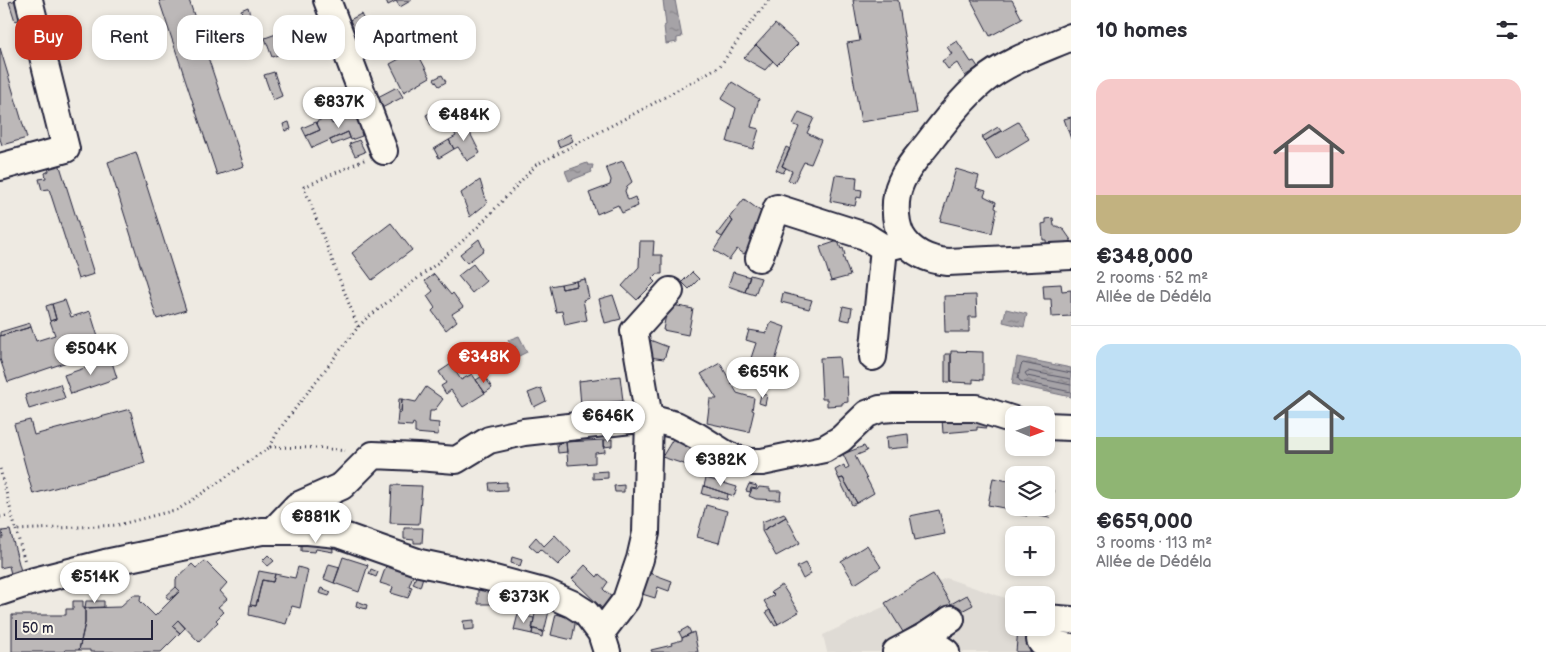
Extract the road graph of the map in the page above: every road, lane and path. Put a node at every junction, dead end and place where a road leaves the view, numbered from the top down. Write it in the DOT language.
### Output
graph roads {
  1 [pos="29,0"];
  2 [pos="327,0"];
  3 [pos="769,0"];
  4 [pos="1071,37"];
  5 [pos="384,151"];
  6 [pos="0,167"];
  7 [pos="895,245"];
  8 [pos="1071,256"];
  9 [pos="759,258"];
  10 [pos="670,291"];
  11 [pos="358,327"];
  12 [pos="873,357"];
  13 [pos="1005,417"];
  14 [pos="649,418"];
  15 [pos="1055,426"];
  16 [pos="1071,427"];
  17 [pos="270,447"];
  18 [pos="373,455"];
  19 [pos="0,469"];
  20 [pos="12,515"];
  21 [pos="0,517"];
  22 [pos="16,530"];
  23 [pos="274,530"];
  24 [pos="30,582"];
  25 [pos="0,592"];
  26 [pos="951,619"];
  27 [pos="1055,619"];
  28 [pos="1071,620"];
  29 [pos="1040,636"];
  30 [pos="924,637"];
  31 [pos="604,642"];
  32 [pos="1071,647"];
  33 [pos="896,652"];
  34 [pos="946,652"];
  1 -- 6 [label="street"];
  2 -- 5 [label="street"];
  3 -- 11 [label="path"];
  4 -- 7 [label="street"];
  5 -- 11 [label="path"];
  7 -- 8 [label="street"];
  7 -- 9 [label="street"];
  7 -- 12 [label="street"];
  10 -- 14 [label="street"];
  11 -- 17 [label="path"];
  13 -- 14 [label="street"];
  14 -- 18 [label="street"];
  14 -- 31 [label="street"];
  15 -- 16 [label="street"];
  17 -- 18 [label="path"];
  17 -- 22 [label="path"];
  18 -- 23 [label="street"];
  19 -- 20 [label="path"];
  20 -- 21 [label="path"];
  20 -- 22 [label="path"];
  22 -- 24 [label="path"];
  23 -- 24 [label="street"];
  23 -- 31 [label="street"];
  24 -- 25 [label="street"];
  26 -- 30 [label="street"];
  27 -- 28 [label="street"];
  29 -- 32 [label="street"];
  30 -- 33 [label="street"];
  30 -- 34 [label="street"];
}
